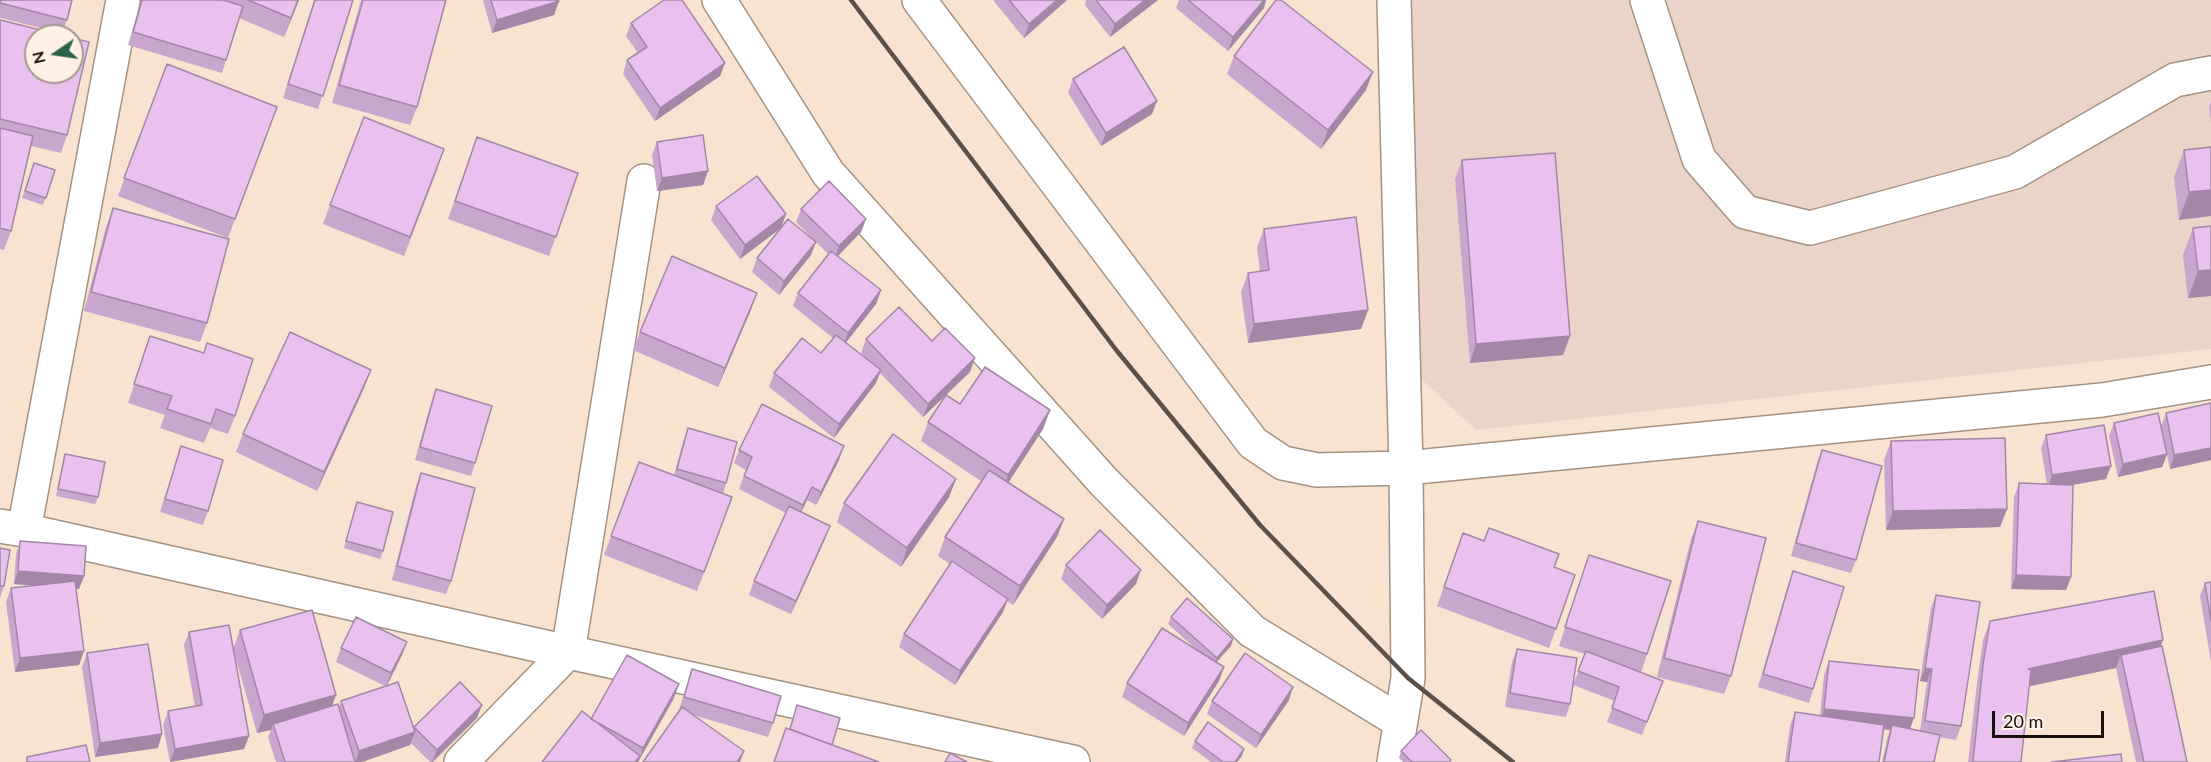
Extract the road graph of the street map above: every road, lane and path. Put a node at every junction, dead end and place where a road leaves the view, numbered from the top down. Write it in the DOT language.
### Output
graph roads {
  1 [pos="123,0"];
  2 [pos="719,0"];
  3 [pos="919,0"];
  4 [pos="1394,0"];
  5 [pos="1647,0"];
  6 [pos="2211,73"];
  7 [pos="644,181"];
  8 [pos="2211,382"];
  9 [pos="1406,468"];
  10 [pos="12,528"];
  11 [pos="568,652"];
  12 [pos="1399,721"];
  13 [pos="461,762"];
  14 [pos="1072,762"];
  15 [pos="1394,762"];
  1 -- 10 [label="street"];
  2 -- 12 [label="street"];
  3 -- 9 [label="street"];
  4 -- 9 [label="street"];
  5 -- 6 [label="street"];
  7 -- 11 [label="street"];
  8 -- 9 [label="street"];
  9 -- 12 [label="street"];
  10 -- 11 [label="street"];
  11 -- 13 [label="street"];
  11 -- 14 [label="street"];
  12 -- 15 [label="street"];
}
